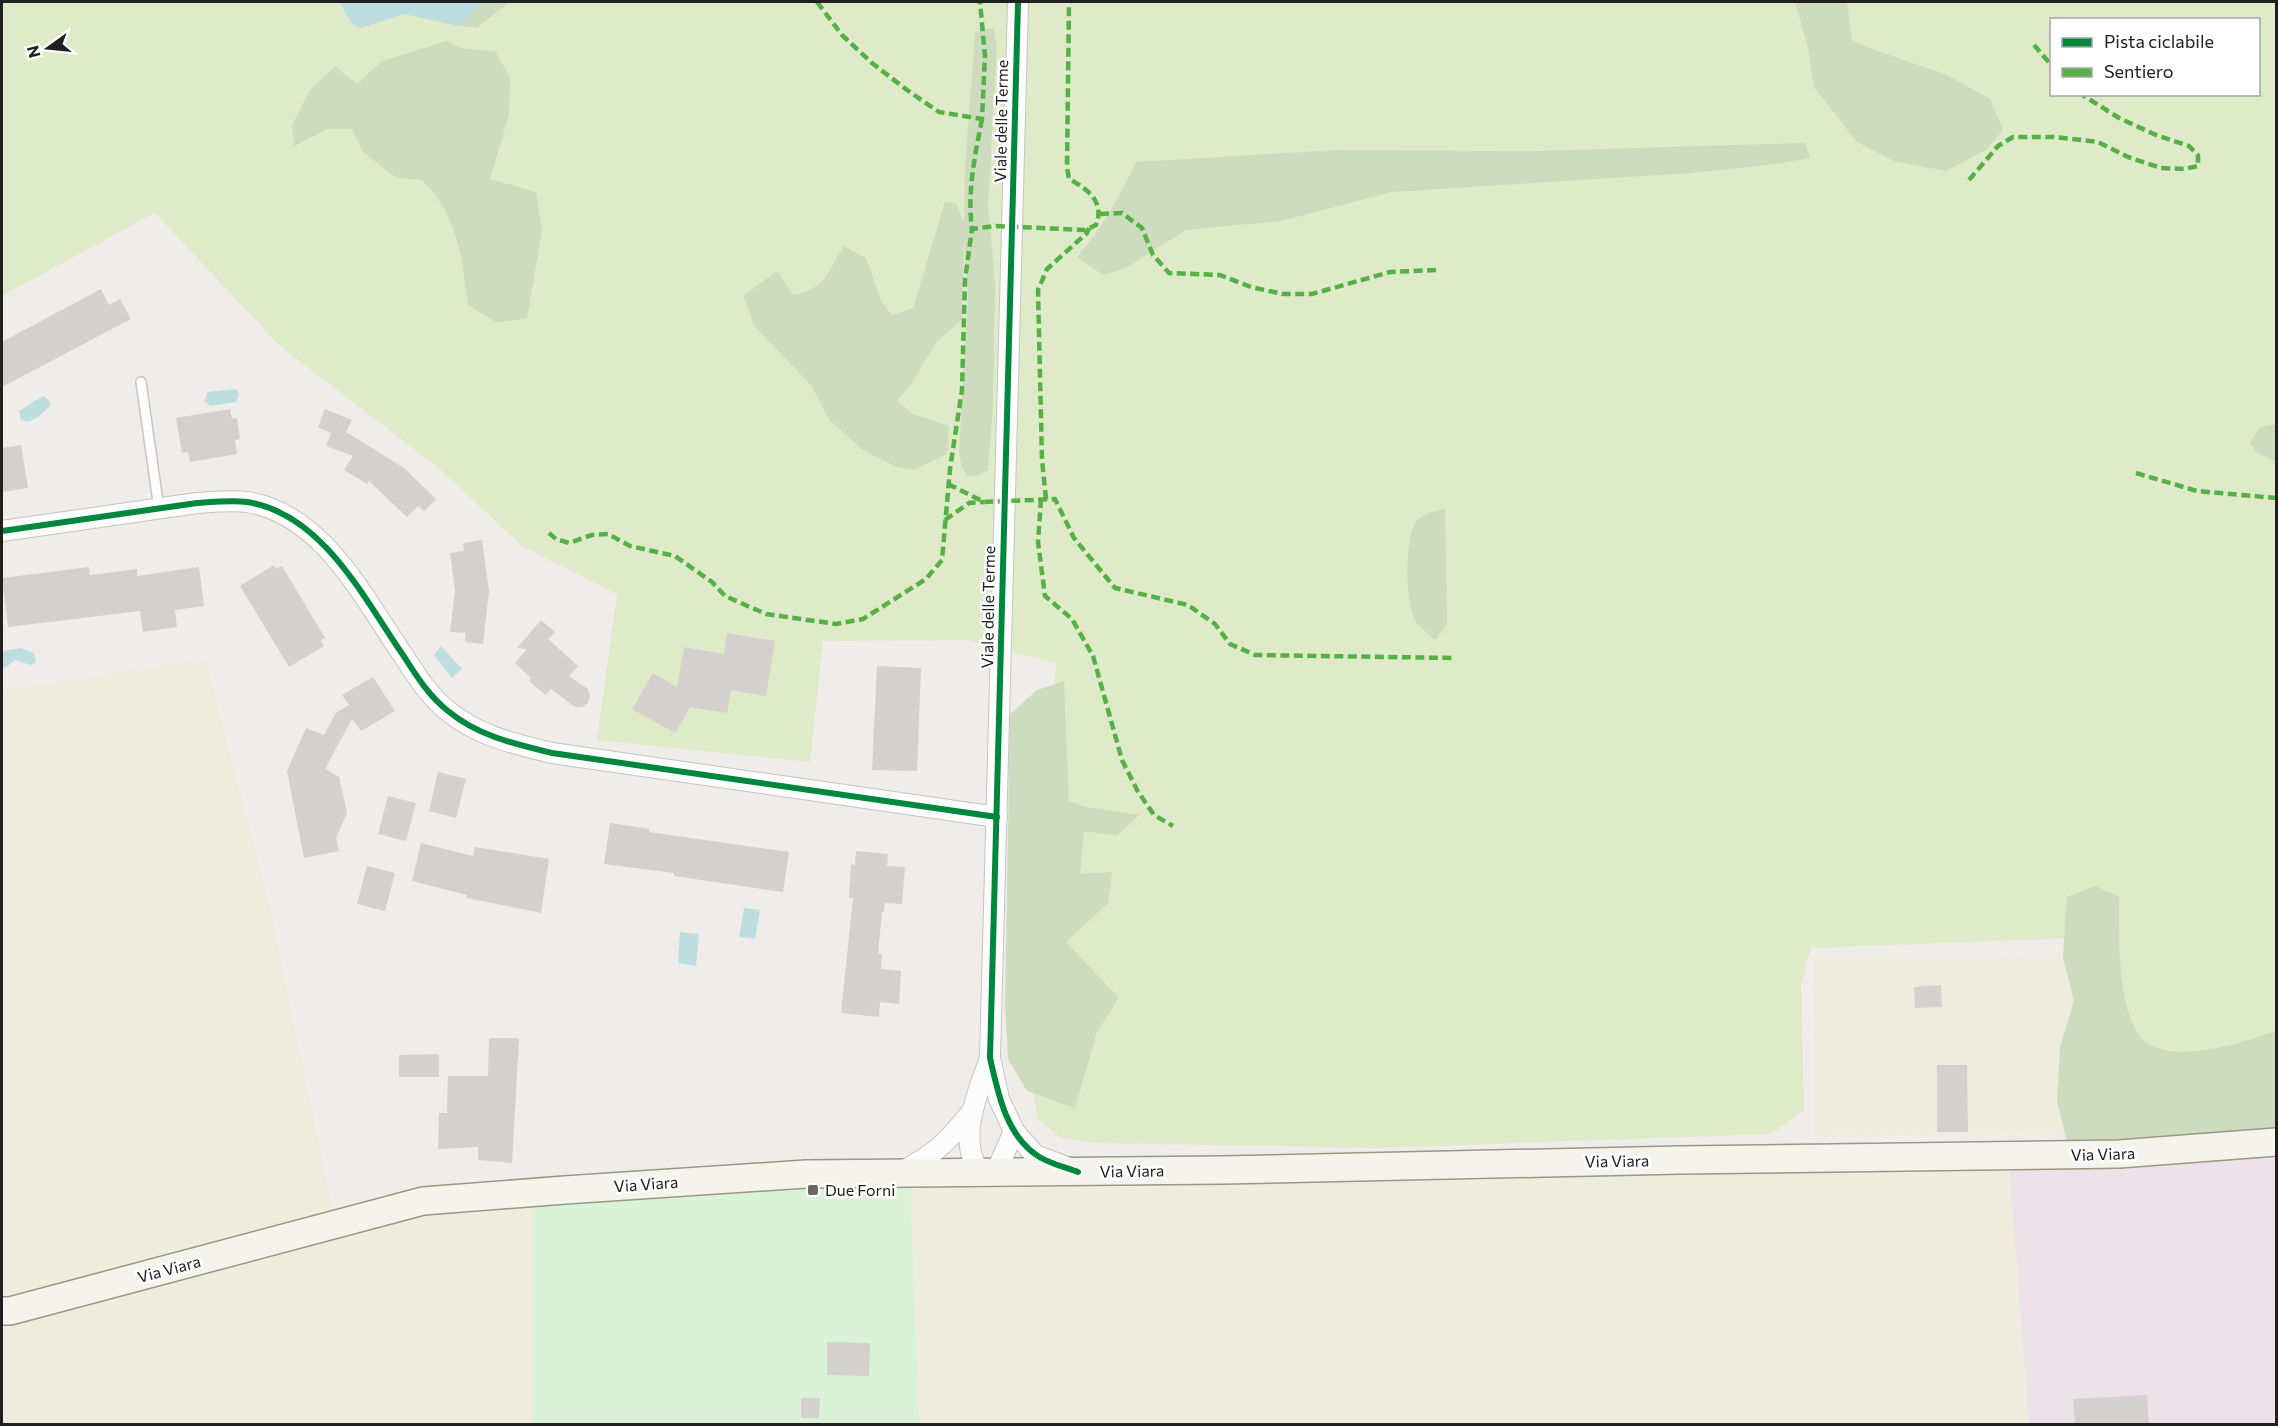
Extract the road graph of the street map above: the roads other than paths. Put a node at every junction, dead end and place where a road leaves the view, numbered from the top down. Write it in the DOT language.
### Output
graph roads {
  1 [pos="1017,2"];
  2 [pos="141,382"];
  3 [pos="159,509"];
  4 [pos="2,531"];
  5 [pos="997,817"];
  6 [pos="990,1058"];
  7 [pos="973,1110"];
  8 [pos="1014,1131"];
  9 [pos="2277,1142"];
  10 [pos="988,1172"];
  11 [pos="1078,1172"];
  12 [pos="898,1173"];
  13 [pos="2,1311"];
  1 -- 5 [label="street, Viale delle Terme"];
  2 -- 3 [label="lane"];
  3 -- 4 [label="street"];
  3 -- 5 [label="street"];
  5 -- 6 [label="street, Viale delle Terme"];
  6 -- 7 [label="street, Viale delle Terme"];
  6 -- 8 [label="street, Viale delle Terme"];
  7 -- 10 [label="street, Viale delle Terme"];
  7 -- 12 [label="street, Viale delle Terme"];
  8 -- 10 [label="street"];
  8 -- 11 [label="street, Viale delle Terme"];
  9 -- 11 [label="main road, Via Viara"];
  10 -- 11 [label="main road, Via Viara"];
  10 -- 12 [label="main road, Via Viara"];
  12 -- 13 [label="main road, Via Viara"];
}
